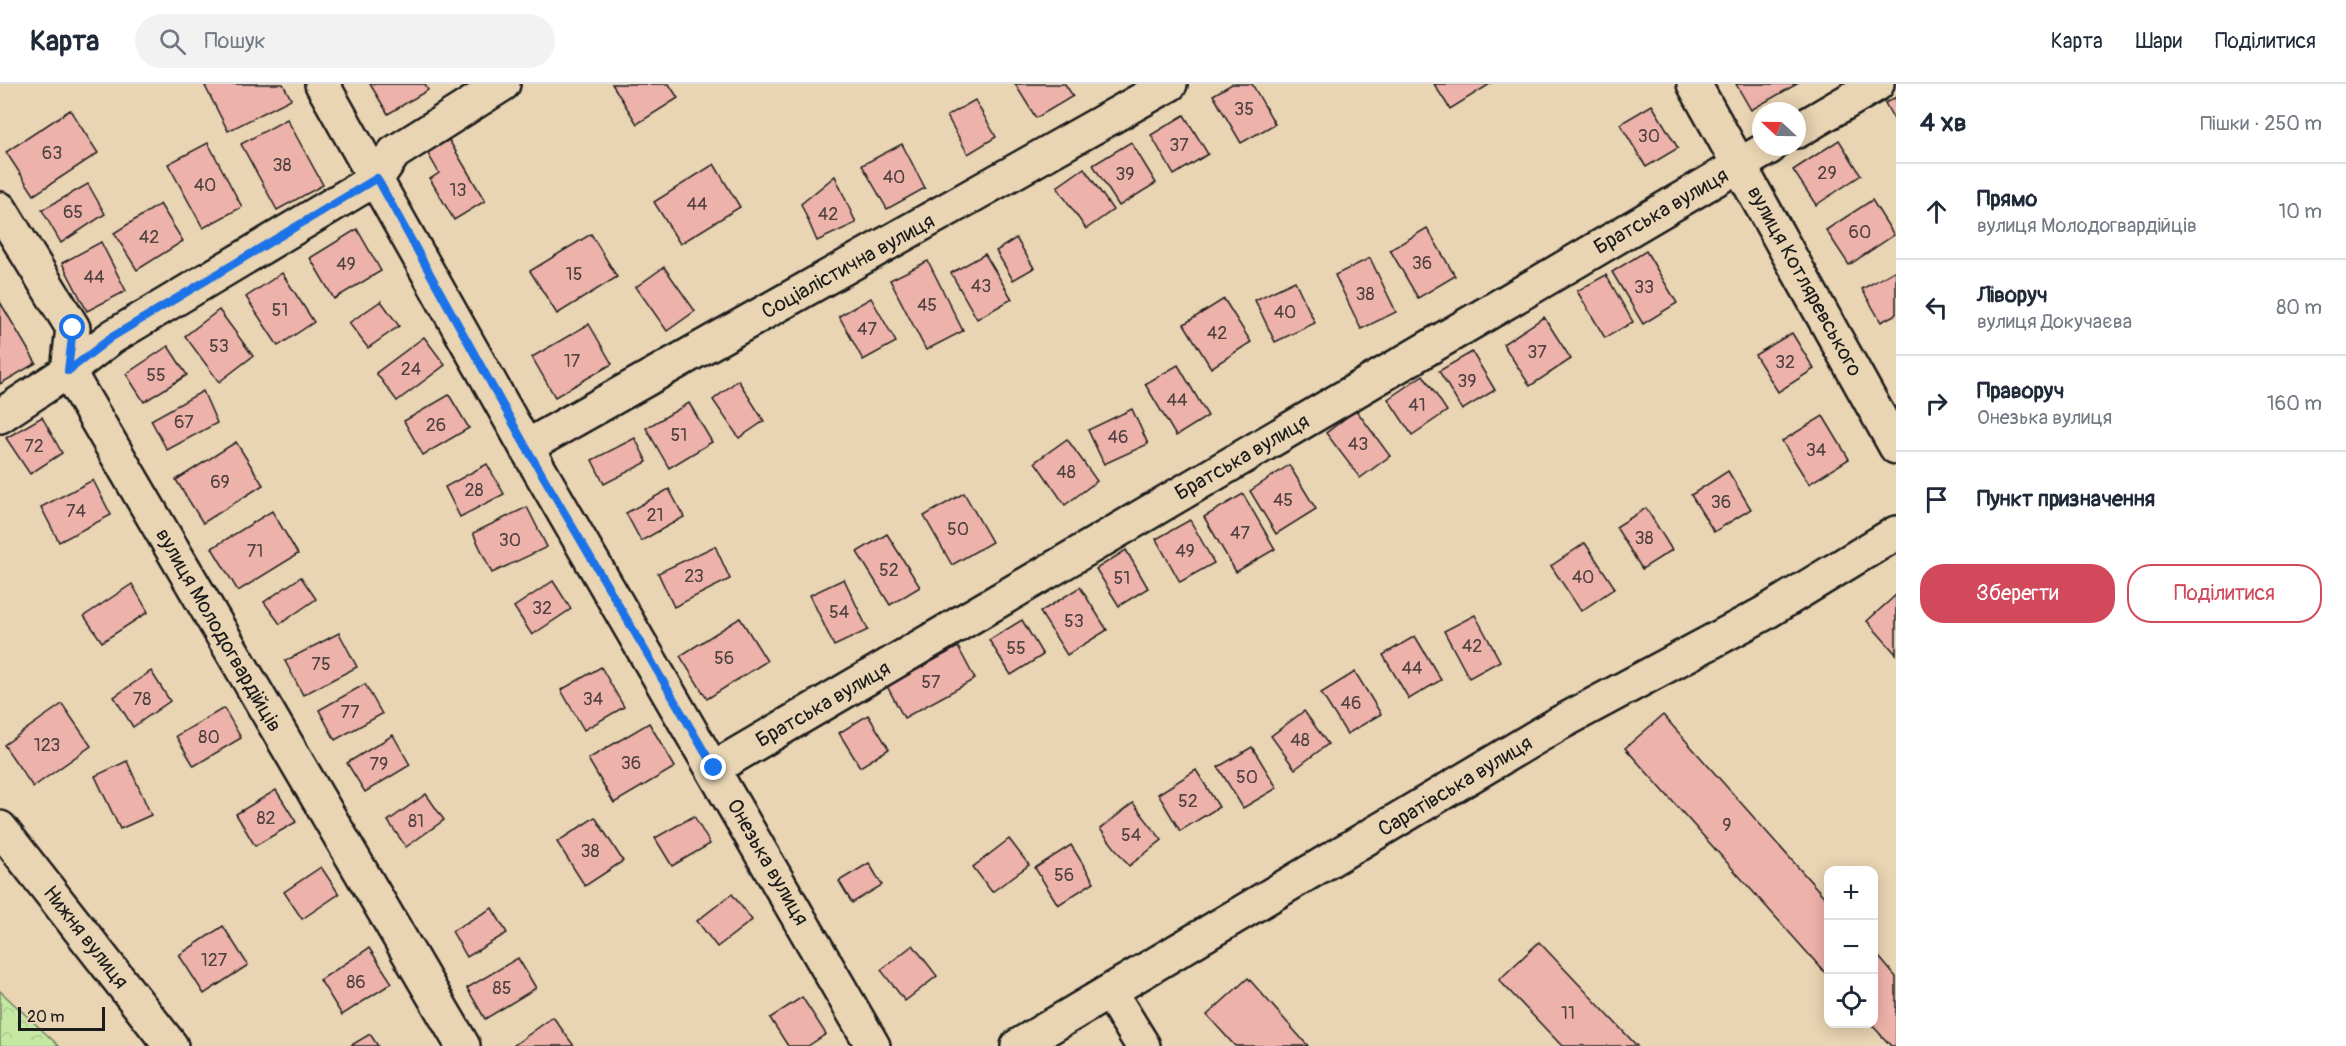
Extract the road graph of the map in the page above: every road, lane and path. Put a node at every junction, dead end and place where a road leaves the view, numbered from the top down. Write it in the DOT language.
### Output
graph roads {
  1 [pos="322,84"];
  2 [pos="503,84"];
  3 [pos="1170,84"];
  4 [pos="1694,84"];
  5 [pos="1877,84"];
  6 [pos="1806,126"];
  7 [pos="1754,156"];
  8 [pos="1740,164"];
  9 [pos="377,178"];
  10 [pos="0,209"];
  11 [pos="68,371"];
  12 [pos="0,416"];
  13 [pos="526,447"];
  14 [pos="1896,447"];
  15 [pos="1896,533"];
  16 [pos="714,768"];
  17 [pos="0,828"];
  18 [pos="1110,992"];
  19 [pos="171,1046"];
  20 [pos="464,1046"];
  21 [pos="873,1046"];
  22 [pos="1018,1046"];
  23 [pos="1143,1046"];
  1 -- 9 [label="street, Онезька вулиця"];
  2 -- 9 [label="street"];
  3 -- 13 [label="street, Соціалістична вулиця"];
  4 -- 8 [label="street, вулиця Котляревського"];
  5 -- 6 [label="street"];
  7 -- 8 [label="street, Братська вулиця"];
  8 -- 14 [label="street, вулиця Котляревського"];
  8 -- 16 [label="street, Братська вулиця"];
  9 -- 11 [label="street"];
  9 -- 13 [label="street, Онезька вулиця"];
  10 -- 11 [label="street"];
  11 -- 12 [label="street"];
  11 -- 20 [label="street, вулиця Молодогвардійців"];
  13 -- 16 [label="street, Онезька вулиця"];
  15 -- 18 [label="street, Саратівська вулиця"];
  16 -- 21 [label="street, Онезька вулиця"];
  17 -- 19 [label="street, Нижня вулиця"];
  18 -- 22 [label="street, Саратівська вулиця"];
  18 -- 23 [label="street"];
}
